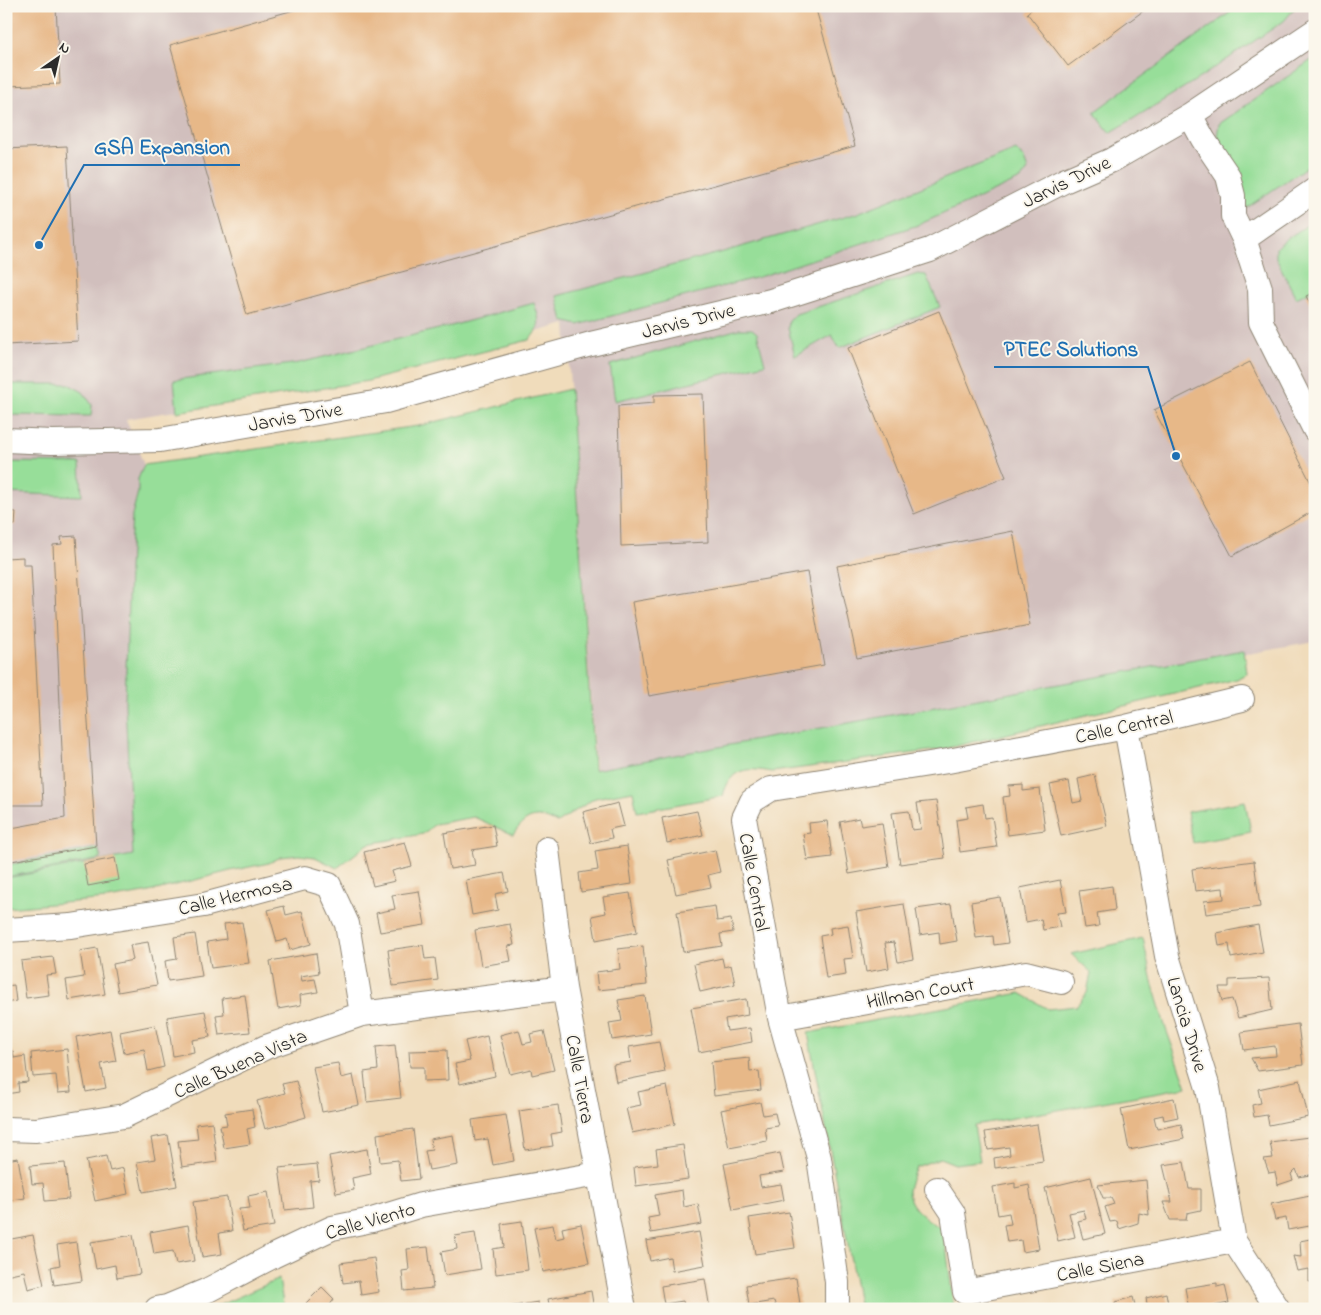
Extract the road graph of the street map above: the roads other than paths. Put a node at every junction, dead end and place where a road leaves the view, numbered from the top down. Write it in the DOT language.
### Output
graph roads {
  1 [pos="1315,30"];
  2 [pos="1190,115"];
  3 [pos="1315,190"];
  4 [pos="1244,239"];
  5 [pos="1315,430"];
  6 [pos="6,440"];
  7 [pos="1242,699"];
  8 [pos="1126,727"];
  9 [pos="547,849"];
  10 [pos="6,930"];
  11 [pos="1061,982"];
  12 [pos="564,988"];
  13 [pos="362,1014"];
  14 [pos="780,1018"];
  15 [pos="6,1129"];
  16 [pos="598,1174"];
  17 [pos="937,1190"];
  18 [pos="1234,1240"];
  19 [pos="965,1300"];
  20 [pos="157,1309"];
  21 [pos="624,1309"];
  22 [pos="838,1309"];
  23 [pos="1278,1309"];
  1 -- 2 [label="street, Jarvis Drive"];
  2 -- 4 [label="street"];
  2 -- 6 [label="street, Jarvis Drive"];
  3 -- 4 [label="street"];
  4 -- 5 [label="street"];
  7 -- 8 [label="street, Calle Central"];
  8 -- 14 [label="street, Calle Central"];
  8 -- 18 [label="street, Lancia Drive"];
  9 -- 12 [label="street, Calle Tierra"];
  10 -- 13 [label="street, Calle Hermosa"];
  11 -- 14 [label="street, Hillman Court"];
  12 -- 13 [label="street, Calle Buena Vista"];
  12 -- 16 [label="street, Calle Tierra"];
  13 -- 15 [label="street, Calle Buena Vista"];
  14 -- 22 [label="street, Calle Central"];
  16 -- 20 [label="street, Calle Viento"];
  16 -- 21 [label="street, Calle Tierra"];
  17 -- 19 [label="street, Calle Siena"];
  18 -- 19 [label="street, Calle Siena"];
  18 -- 23 [label="street, Lancia Drive"];
}
